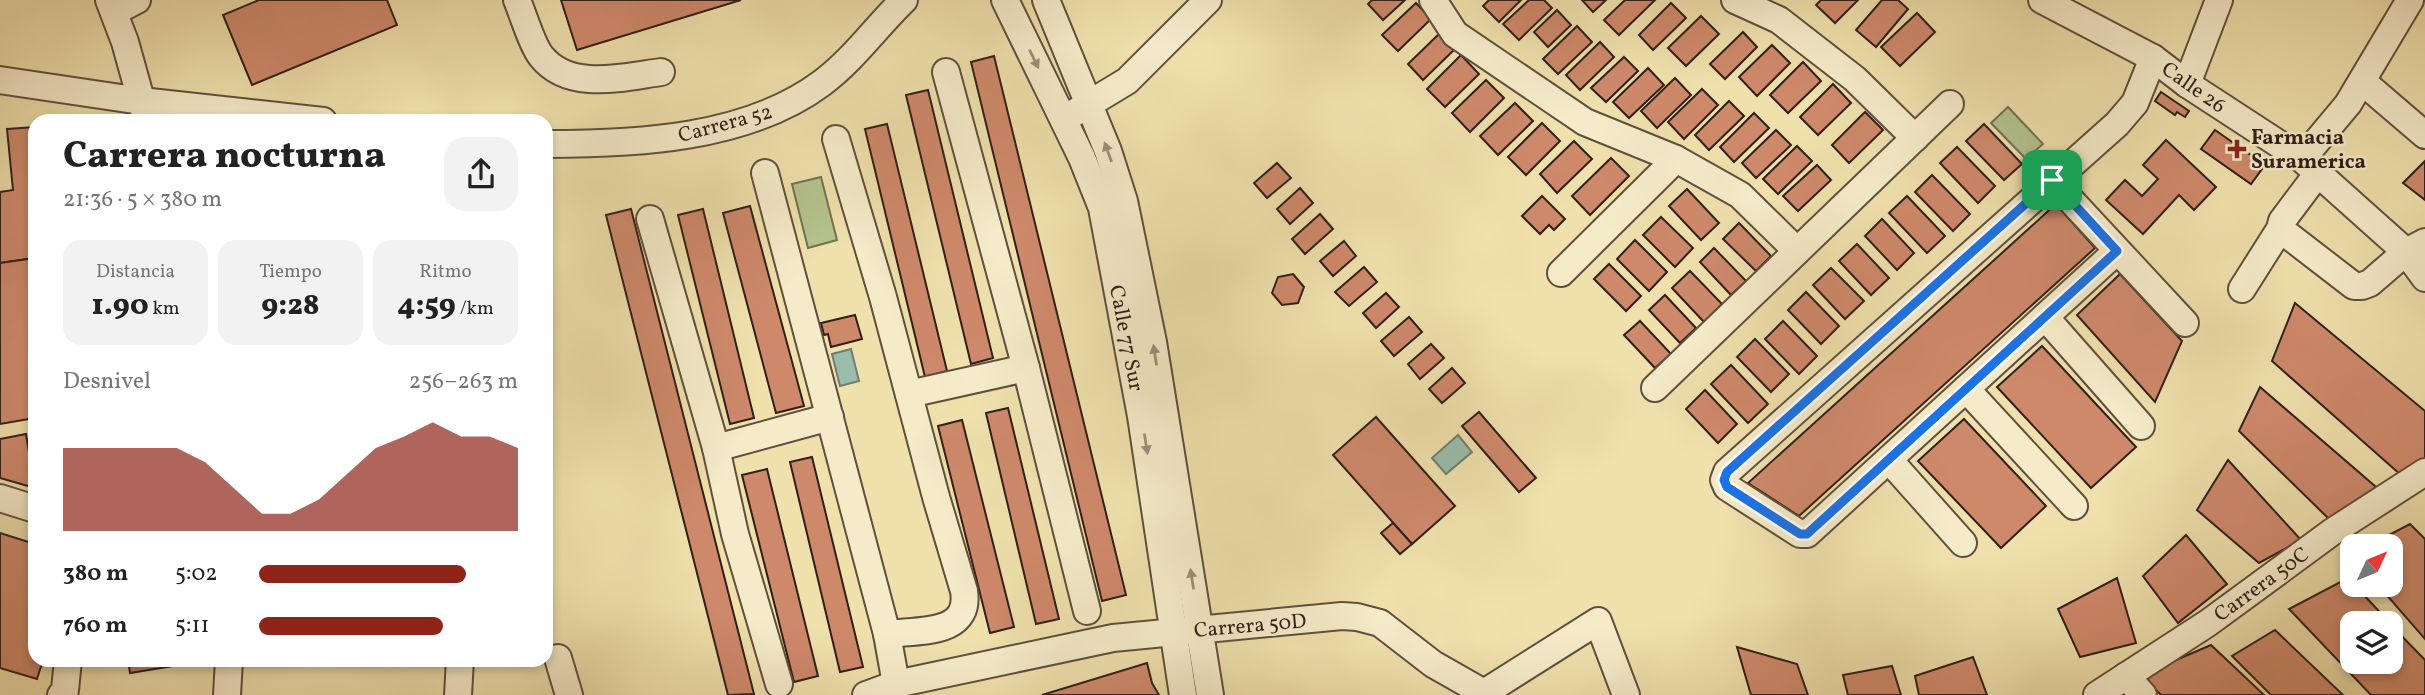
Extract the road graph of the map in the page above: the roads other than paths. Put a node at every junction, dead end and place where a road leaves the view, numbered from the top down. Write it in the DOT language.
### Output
graph roads {
  1 [pos="517,0"];
  2 [pos="904,0"];
  3 [pos="1004,0"];
  4 [pos="1046,0"];
  5 [pos="1208,0"];
  6 [pos="1433,0"];
  7 [pos="1735,0"];
  8 [pos="2042,0"];
  9 [pos="2219,0"];
  10 [pos="2410,0"];
  11 [pos="120,4"];
  12 [pos="2152,58"];
  13 [pos="661,72"];
  14 [pos="946,72"];
  15 [pos="0,80"];
  16 [pos="2363,82"];
  17 [pos="2187,84"];
  18 [pos="1950,104"];
  19 [pos="1088,105"];
  20 [pos="144,111"];
  21 [pos="198,114"];
  22 [pos="1063,119"];
  23 [pos="2425,135"];
  24 [pos="1915,138"];
  25 [pos="836,139"];
  26 [pos="553,144"];
  27 [pos="1676,159"];
  28 [pos="2310,166"];
  29 [pos="765,173"];
  30 [pos="2052,180"];
  31 [pos="650,219"];
  32 [pos="2281,225"];
  33 [pos="2415,247"];
  34 [pos="1797,251"];
  35 [pos="2117,251"];
  36 [pos="1561,273"];
  37 [pos="2425,278"];
  38 [pos="2242,289"];
  39 [pos="2045,317"];
  40 [pos="2185,323"];
  41 [pos="1026,368"];
  42 [pos="1655,388"];
  43 [pos="1966,389"];
  44 [pos="909,394"];
  45 [pos="830,417"];
  46 [pos="2141,426"];
  47 [pos="716,449"];
  48 [pos="1889,460"];
  49 [pos="2425,472"];
  50 [pos="0,498"];
  51 [pos="2074,506"];
  52 [pos="28,507"];
  53 [pos="1963,542"];
  54 [pos="1087,611"];
  55 [pos="1200,630"];
  56 [pos="1173,632"];
  57 [pos="887,634"];
  58 [pos="558,658"];
  59 [pos="67,667"];
  60 [pos="229,667"];
  61 [pos="460,667"];
  62 [pos="779,684"];
  63 [pos="896,684"];
  64 [pos="2135,686"];
  65 [pos="1484,694"];
  66 [pos="61,695"];
  67 [pos="227,695"];
  68 [pos="458,695"];
  69 [pos="569,695"];
  70 [pos="866,695"];
  71 [pos="1183,695"];
  72 [pos="1210,695"];
  73 [pos="1626,695"];
  74 [pos="2097,695"];
  1 -- 13 [label="street"];
  2 -- 26 [label="street, Carrera 52"];
  3 -- 22 [label="street, Calle 77 Sur, one-way"];
  4 -- 19 [label="street, Calle 77 Sur"];
  5 -- 19 [label="street"];
  6 -- 27 [label="street"];
  7 -- 24 [label="street"];
  8 -- 12 [label="street, Calle 26"];
  9 -- 17 [label="street"];
  10 -- 16 [label="street"];
  11 -- 20 [label="street"];
  12 -- 17 [label="street, Calle 26"];
  12 -- 30 [label="street"];
  14 -- 41 [label="street"];
  15 -- 20 [label="street"];
  16 -- 23 [label="street"];
  16 -- 28 [label="street"];
  17 -- 28 [label="street, Calle 26"];
  18 -- 24 [label="street"];
  19 -- 22 [label="street"];
  55 -- 19 [label="street, Calle 77 Sur, one-way"];
  20 -- 21 [label="street"];
  22 -- 56 [label="street, Calle 77 Sur, one-way"];
  24 -- 34 [label="street"];
  25 -- 44 [label="street"];
  27 -- 34 [label="street"];
  27 -- 36 [label="street"];
  28 -- 32 [label="street"];
  28 -- 33 [label="street, Calle 26"];
  29 -- 45 [label="street"];
  30 -- 35 [label="street"];
  30 -- 48 [label="street"];
  31 -- 47 [label="street"];
  32 -- 33 [label="street"];
  32 -- 38 [label="street"];
  33 -- 37 [label="street, Calle 26"];
  34 -- 42 [label="street"];
  35 -- 39 [label="street"];
  35 -- 40 [label="street"];
  39 -- 43 [label="street"];
  39 -- 46 [label="street"];
  41 -- 44 [label="street"];
  41 -- 54 [label="street"];
  43 -- 48 [label="street"];
  43 -- 51 [label="street"];
  44 -- 57 [label="street"];
  45 -- 47 [label="street"];
  45 -- 57 [label="street"];
  47 -- 62 [label="street"];
  48 -- 53 [label="street"];
  49 -- 64 [label="street, Carrera 50C"];
  50 -- 52 [label="street"];
  55 -- 56 [label="street, Carrera 50D"];
  55 -- 65 [label="street, Carrera 50D"];
  55 -- 72 [label="street, Calle 77 Sur"];
  56 -- 63 [label="street, Carrera 50D"];
  56 -- 71 [label="street, Calle 77 Sur"];
  57 -- 63 [label="street"];
  58 -- 69 [label="street"];
  59 -- 66 [label="street"];
  60 -- 67 [label="street"];
  61 -- 68 [label="street"];
  63 -- 70 [label="street, Carrera 50D"];
  64 -- 74 [label="street, Carrera 50C"];
  65 -- 73 [label="street, Carrera 50D"];
}
